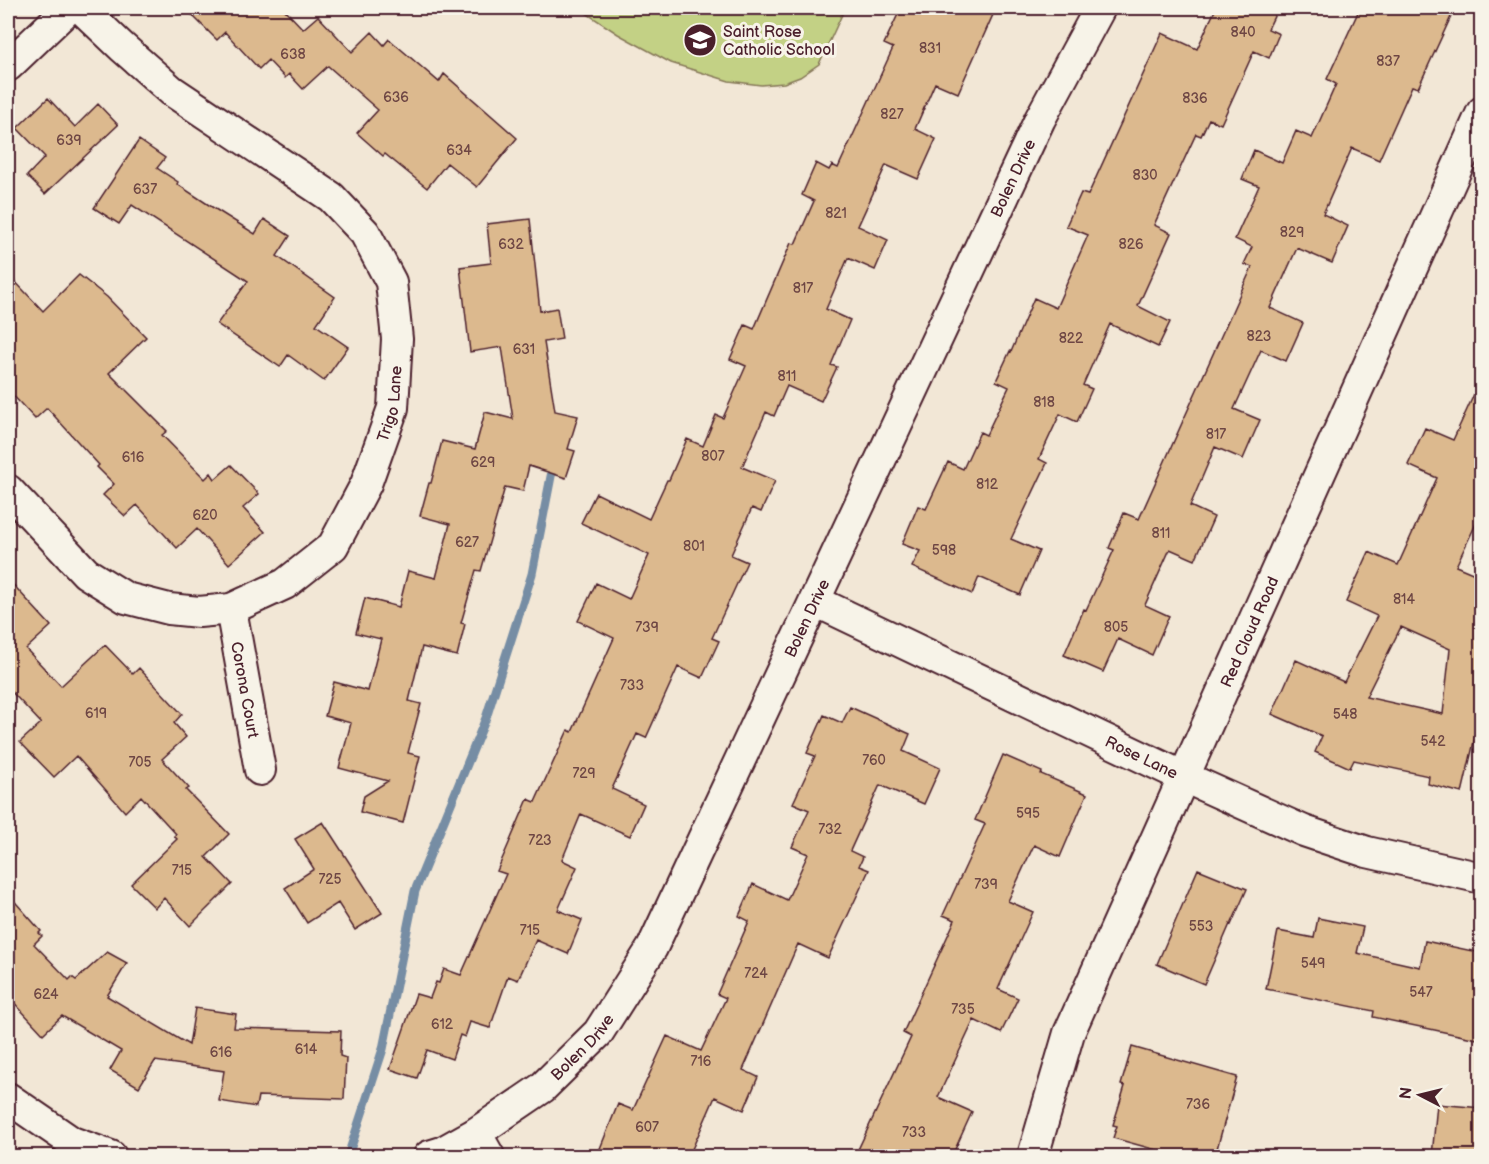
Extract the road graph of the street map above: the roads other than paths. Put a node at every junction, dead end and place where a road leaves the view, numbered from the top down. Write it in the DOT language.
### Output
graph roads {
  1 [pos="69,8"];
  2 [pos="81,8"];
  3 [pos="1100,8"];
  4 [pos="8,66"];
  5 [pos="1482,112"];
  6 [pos="8,490"];
  7 [pos="815,602"];
  8 [pos="231,609"];
  9 [pos="260,770"];
  10 [pos="1184,777"];
  11 [pos="1482,878"];
  12 [pos="8,1098"];
  13 [pos="483,1145"];
  14 [pos="69,1149"];
  15 [pos="111,1156"];
  16 [pos="429,1156"];
  17 [pos="1033,1156"];
  1 -- 4 [label="street"];
  2 -- 8 [label="street, Trigo Lane"];
  3 -- 7 [label="street, Bolen Drive"];
  5 -- 10 [label="street, Red Cloud Road"];
  6 -- 8 [label="street, Trigo Lane"];
  7 -- 10 [label="street, Rose Lane"];
  7 -- 13 [label="street, Bolen Drive"];
  8 -- 9 [label="street, Corona Court"];
  10 -- 11 [label="street, Rose Lane"];
  10 -- 17 [label="street, Red Cloud Road"];
  12 -- 14 [label="street"];
  13 -- 16 [label="street, Bolen Drive"];
  14 -- 15 [label="street"];
}
